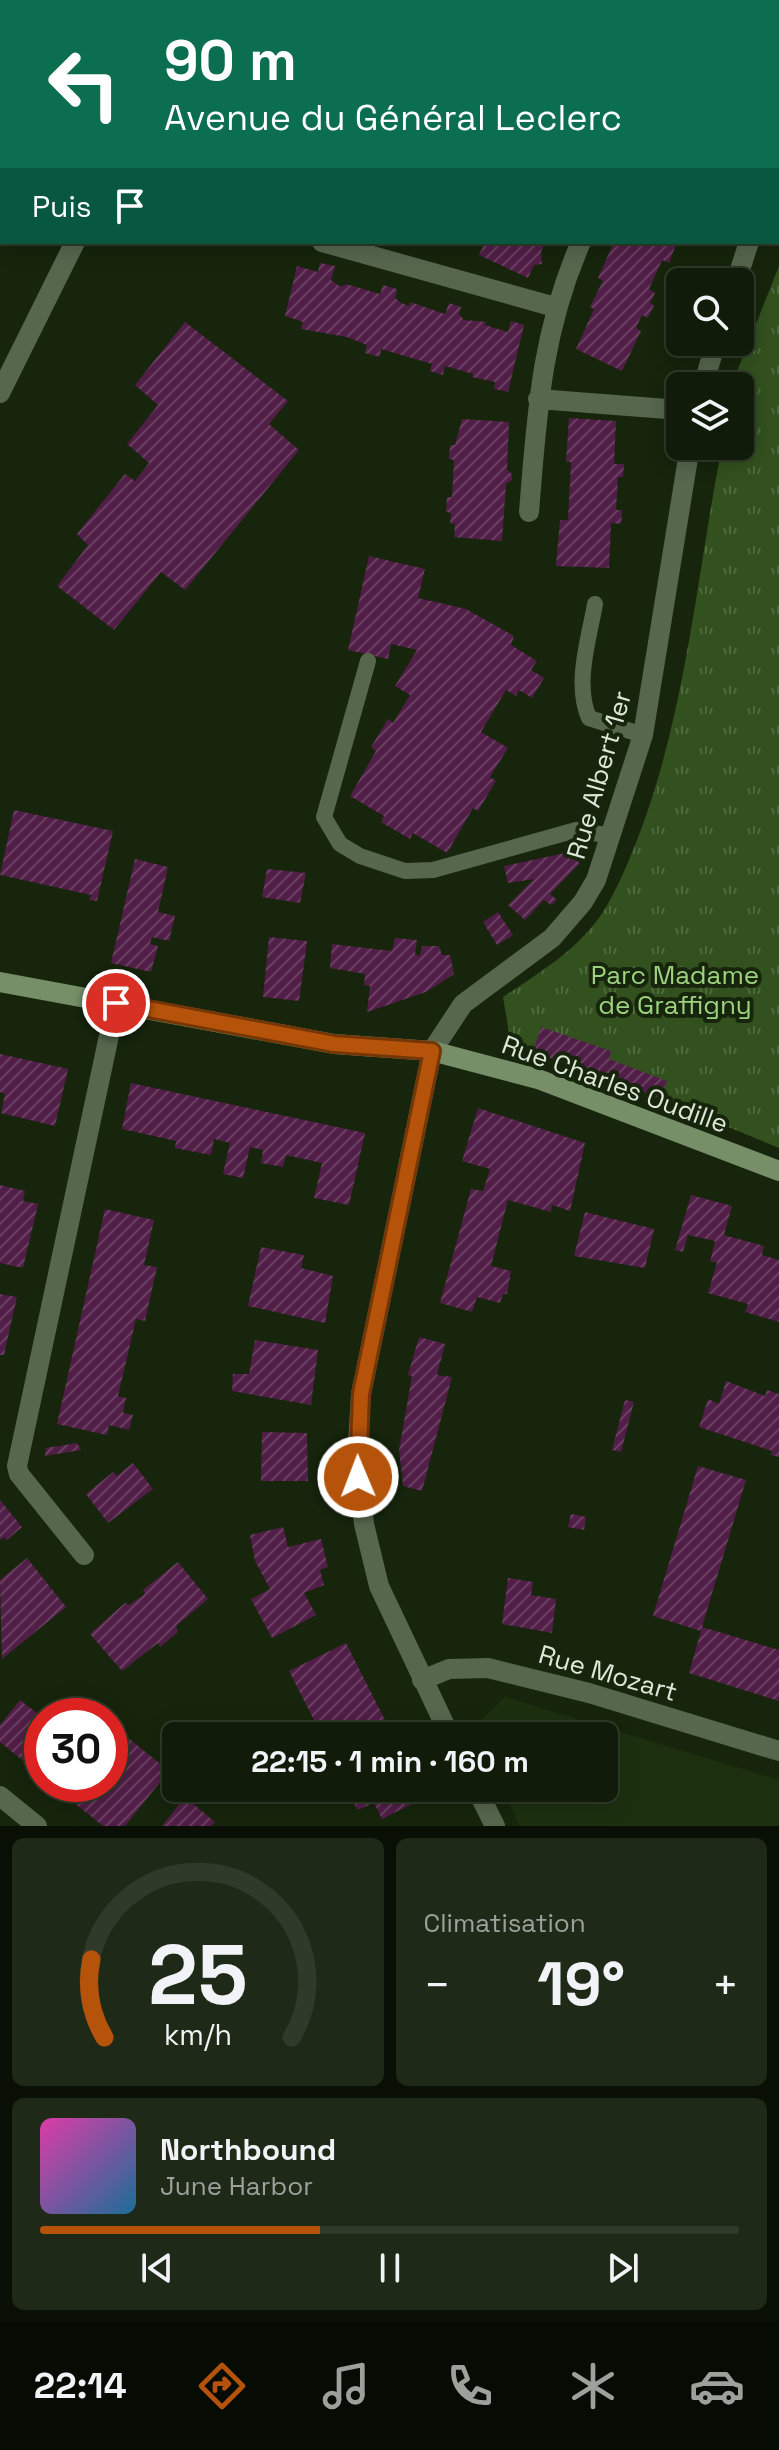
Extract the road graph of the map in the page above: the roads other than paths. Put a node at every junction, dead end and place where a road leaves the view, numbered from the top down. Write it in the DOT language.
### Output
graph roads {
  1 [pos="74,244"];
  2 [pos="329,244"];
  3 [pos="580,244"];
  4 [pos="748,244"];
  5 [pos="741,268"];
  6 [pos="555,307"];
  7 [pos="0,393"];
  8 [pos="538,399"];
  9 [pos="666,409"];
  10 [pos="688,460"];
  11 [pos="529,512"];
  12 [pos="595,604"];
  13 [pos="368,661"];
  14 [pos="643,735"];
  15 [pos="611,836"];
  16 [pos="0,982"];
  17 [pos="116,1003"];
  18 [pos="432,1051"];
  19 [pos="779,1171"];
  20 [pos="84,1555"];
  21 [pos="422,1680"];
  22 [pos="443,1722"];
  23 [pos="779,1751"];
  24 [pos="0,1796"];
  25 [pos="483,1802"];
  26 [pos="37,1826"];
  27 [pos="495,1826"];
  1 -- 7 [label="street"];
  2 -- 6 [label="street"];
  3 -- 6 [label="street"];
  4 -- 5 [label="street"];
  6 -- 8 [label="street"];
  8 -- 9 [label="street"];
  8 -- 11 [label="street"];
  10 -- 14 [label="street, Rue Albert 1er"];
  12 -- 14 [label="lane"];
  13 -- 15 [label="lane"];
  14 -- 15 [label="street, Rue Albert 1er"];
  15 -- 18 [label="street, Rue Albert 1er"];
  16 -- 17 [label="street, Rue Charles Oudille"];
  17 -- 18 [label="street, Rue Charles Oudille"];
  17 -- 20 [label="street"];
  18 -- 19 [label="street, Rue Charles Oudille"];
  18 -- 21 [label="street"];
  21 -- 22 [label="street"];
  21 -- 23 [label="street, Rue Mozart"];
  24 -- 26 [label="street"];
  25 -- 27 [label="street"];
}
